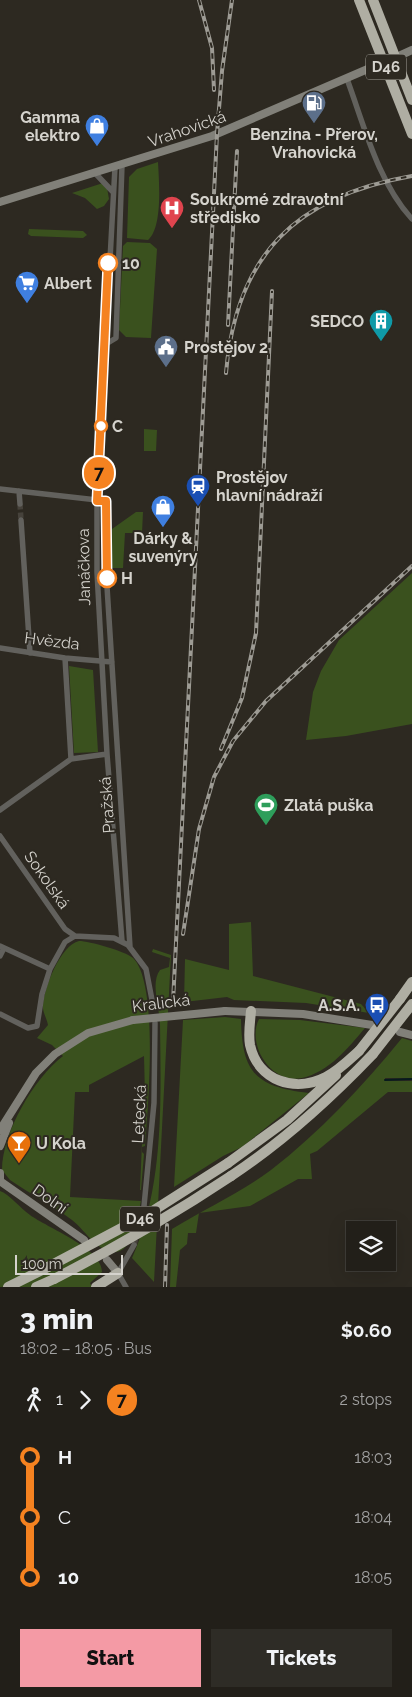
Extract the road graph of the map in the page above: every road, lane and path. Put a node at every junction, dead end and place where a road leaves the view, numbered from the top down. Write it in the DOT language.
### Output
graph roads {
  1 [pos="359,0"];
  2 [pos="373,0"];
  3 [pos="412,50"];
  4 [pos="401,55"];
  5 [pos="377,65"];
  6 [pos="347,79"];
  7 [pos="412,100"];
  8 [pos="412,134"];
  9 [pos="118,166"];
  10 [pos="95,173"];
  11 [pos="113,192"];
  12 [pos="0,202"];
  13 [pos="412,219"];
  14 [pos="106,344"];
  15 [pos="0,489"];
  16 [pos="19,491"];
  17 [pos="97,501"];
  18 [pos="20,504"];
  19 [pos="21,520"];
  20 [pos="106,571"];
  21 [pos="96,572"];
  22 [pos="100,633"];
  23 [pos="0,648"];
  24 [pos="30,653"];
  25 [pos="65,658"];
  26 [pos="101,660"];
  27 [pos="112,662"];
  28 [pos="107,754"];
  29 [pos="71,759"];
  30 [pos="0,810"];
  31 [pos="0,836"];
  32 [pos="76,936"];
  33 [pos="122,941"];
  34 [pos="2,946"];
  35 [pos="130,947"];
  36 [pos="0,956"];
  37 [pos="50,969"];
  38 [pos="412,982"];
  39 [pos="412,1004"];
  40 [pos="154,1006"];
  41 [pos="251,1011"];
  42 [pos="0,1014"];
  43 [pos="155,1023"];
  44 [pos="372,1025"];
  45 [pos="400,1032"];
  46 [pos="412,1035"];
  47 [pos="359,1051"];
  48 [pos="19,1100"];
  49 [pos="0,1130"];
  50 [pos="0,1146"];
  51 [pos="0,1173"];
  52 [pos="0,1181"];
  53 [pos="144,1206"];
  54 [pos="84,1240"];
  55 [pos="134,1245"];
  56 [pos="106,1260"];
  57 [pos="118,1272"];
  58 [pos="8,1287"];
  59 [pos="36,1287"];
  60 [pos="96,1287"];
  61 [pos="126,1287"];
  1 -- 8 [label="highway, D46, bridge"];
  2 -- 7 [label="highway, D46, bridge"];
  3 -- 4 [label="main road"];
  5 -- 6 [label="main road, Vrahovická"];
  6 -- 9 [label="main road, Vrahovická"];
  6 -- 13 [label="street"];
  9 -- 10 [label="main road, Vrahovická"];
  9 -- 11 [label="street, Janáčkova"];
  9 -- 14 [label="street"];
  10 -- 11 [label="street"];
  10 -- 12 [label="main road, Vrahovická"];
  11 -- 14 [label="street, Janáčkova"];
  14 -- 17 [label="street, Janáčkova"];
  15 -- 16 [label="street"];
  16 -- 17 [label="street"];
  16 -- 18 [label="street"];
  17 -- 20 [label="street, Janáčkova"];
  17 -- 21 [label="street, Janáčkova"];
  19 -- 24 [label="street"];
  20 -- 21 [label="street"];
  20 -- 27 [label="street, Janáčkova"];
  21 -- 22 [label="street, Janáčkova"];
  22 -- 26 [label="street, Janáčkova"];
  22 -- 27 [label="street, Janáčkova"];
  23 -- 24 [label="street, Hvězda"];
  24 -- 25 [label="street, Hvězda"];
  25 -- 26 [label="street, Hvězda"];
  25 -- 29 [label="street"];
  26 -- 27 [label="street, Hvězda"];
  26 -- 28 [label="street, Janáčkova"];
  27 -- 35 [label="street, Pražská"];
  28 -- 29 [label="street"];
  28 -- 33 [label="street, Pražská"];
  29 -- 30 [label="street"];
  31 -- 32 [label="street, Sokolská"];
  32 -- 33 [label="street"];
  32 -- 37 [label="street"];
  33 -- 35 [label="street"];
  34 -- 36 [label="street"];
  34 -- 37 [label="street"];
  35 -- 40 [label="street"];
  37 -- 42 [label="street"];
  38 -- 47 [label="highway, D46, bridge"];
  39 -- 59 [label="highway, D46, bridge"];
  41 -- 44 [label="main road, Kralická"];
  41 -- 47 [label="highway"];
  41 -- 48 [label="main road, Kralická, bridge"];
  43 -- 53 [label="street, Letecká"];
  45 -- 46 [label="main road"];
  47 -- 58 [label="highway, D46, bridge"];
  48 -- 49 [label="main road, Kralická"];
  48 -- 50 [label="main road"];
  51 -- 52 [label="main road"];
  52 -- 54 [label="main road, Dolní"];
  55 -- 57 [label="street"];
  56 -- 57 [label="main road"];
  57 -- 60 [label="highway"];
  57 -- 61 [label="street"];
}
